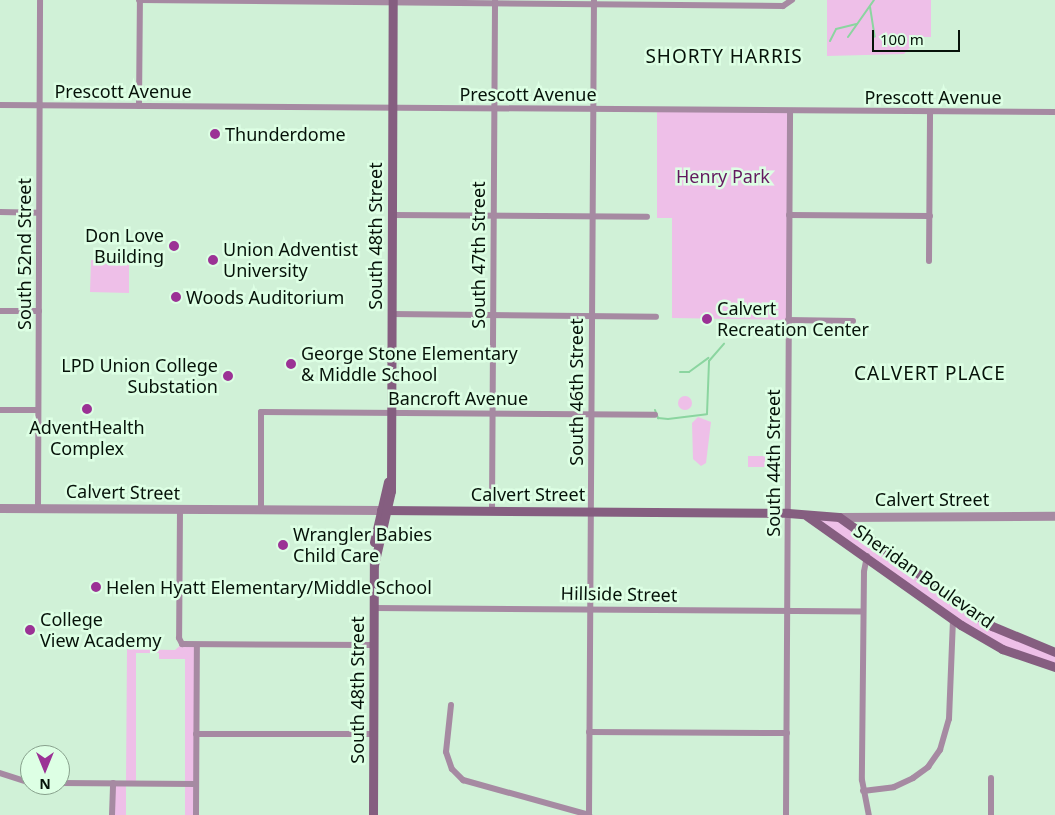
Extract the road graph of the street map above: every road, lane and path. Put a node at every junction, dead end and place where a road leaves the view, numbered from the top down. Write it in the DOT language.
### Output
graph roads {
  1 [pos="40,0"];
  2 [pos="139,0"];
  3 [pos="264,0"];
  4 [pos="393,1"];
  5 [pos="495,1"];
  6 [pos="594,2"];
  7 [pos="791,2"];
  8 [pos="0,105"];
  9 [pos="40,106"];
  10 [pos="139,106"];
  11 [pos="392,108"];
  12 [pos="495,109"];
  13 [pos="593,109"];
  14 [pos="790,110"];
  15 [pos="930,112"];
  16 [pos="1055,112"];
  17 [pos="0,212"];
  18 [pos="40,213"];
  19 [pos="392,215"];
  20 [pos="789,215"];
  21 [pos="494,216"];
  22 [pos="930,216"];
  23 [pos="592,217"];
  24 [pos="647,217"];
  25 [pos="929,261"];
  26 [pos="0,311"];
  27 [pos="39,311"];
  28 [pos="391,314"];
  29 [pos="493,315"];
  30 [pos="592,316"];
  31 [pos="656,317"];
  32 [pos="788,320"];
  33 [pos="853,322"];
  34 [pos="0,410"];
  35 [pos="38,410"];
  36 [pos="390,412"];
  37 [pos="492,412"];
  38 [pos="591,413"];
  39 [pos="655,415"];
  40 [pos="0,508"];
  41 [pos="38,508"];
  42 [pos="180,509"];
  43 [pos="261,510"];
  44 [pos="385,510"];
  45 [pos="492,511"];
  46 [pos="590,511"];
  47 [pos="788,513"];
  48 [pos="806,515"];
  49 [pos="1055,516"];
  50 [pos="840,517"];
  51 [pos="867,556"];
  52 [pos="374,608"];
  53 [pos="590,609"];
  54 [pos="787,611"];
  55 [pos="864,611"];
  56 [pos="953,620"];
  57 [pos="374,645"];
  58 [pos="197,646"];
  59 [pos="1055,652"];
  60 [pos="1055,667"];
  61 [pos="451,705"];
  62 [pos="589,732"];
  63 [pos="787,733"];
  64 [pos="196,734"];
  65 [pos="373,734"];
  66 [pos="0,773"];
  67 [pos="991,778"];
  68 [pos="20,780"];
  69 [pos="70,783"];
  70 [pos="112,784"];
  71 [pos="196,784"];
  72 [pos="863,791"];
  73 [pos="112,815"];
  74 [pos="196,815"];
  75 [pos="373,815"];
  76 [pos="589,815"];
  77 [pos="786,815"];
  78 [pos="869,815"];
  79 [pos="991,815"];
  1 -- 9 [label="street, South 52nd Street"];
  2 -- 3 [label="street"];
  2 -- 10 [label="street"];
  3 -- 4 [label="street"];
  4 -- 5 [label="street"];
  4 -- 11 [label="main road, South 48th Street"];
  5 -- 6 [label="street"];
  5 -- 12 [label="street, South 47th Street"];
  6 -- 7 [label="street"];
  6 -- 13 [label="street, South 46th Street"];
  8 -- 9 [label="street, Prescott Avenue"];
  9 -- 10 [label="street, Prescott Avenue"];
  9 -- 18 [label="street, South 52nd Street"];
  10 -- 11 [label="street, Prescott Avenue"];
  11 -- 12 [label="street, Prescott Avenue"];
  11 -- 19 [label="main road, South 48th Street"];
  12 -- 13 [label="street, Prescott Avenue"];
  12 -- 21 [label="street, South 47th Street"];
  13 -- 14 [label="street, Prescott Avenue"];
  13 -- 23 [label="street, South 46th Street"];
  14 -- 15 [label="street, Prescott Avenue"];
  14 -- 20 [label="street, South 44th Street"];
  15 -- 16 [label="street, Prescott Avenue"];
  15 -- 22 [label="street"];
  17 -- 18 [label="street"];
  18 -- 27 [label="street, South 52nd Street"];
  19 -- 21 [label="street"];
  19 -- 28 [label="main road, South 48th Street"];
  20 -- 22 [label="street"];
  20 -- 32 [label="street, South 44th Street"];
  21 -- 23 [label="street"];
  21 -- 29 [label="street, South 47th Street"];
  22 -- 25 [label="street"];
  23 -- 24 [label="street"];
  23 -- 30 [label="street, South 46th Street"];
  26 -- 27 [label="street"];
  27 -- 35 [label="street, South 52nd Street"];
  28 -- 29 [label="street"];
  28 -- 36 [label="main road, South 48th Street"];
  29 -- 30 [label="street"];
  29 -- 37 [label="street, South 47th Street"];
  30 -- 31 [label="street"];
  30 -- 38 [label="street, South 46th Street"];
  32 -- 33 [label="street"];
  32 -- 47 [label="street, South 44th Street"];
  34 -- 35 [label="street"];
  35 -- 41 [label="street, South 52nd Street"];
  36 -- 37 [label="street, Bancroft Avenue"];
  36 -- 43 [label="street, Bancroft Avenue"];
  36 -- 44 [label="main road, South 48th Street"];
  37 -- 38 [label="street, Bancroft Avenue"];
  37 -- 45 [label="street, South 47th Street"];
  38 -- 39 [label="street, Bancroft Avenue"];
  38 -- 46 [label="street, South 46th Street"];
  40 -- 41 [label="street, Calvert Street"];
  41 -- 42 [label="street, Calvert Street"];
  42 -- 43 [label="street, Calvert Street"];
  42 -- 58 [label="street"];
  43 -- 44 [label="street, Calvert Street"];
  44 -- 45 [label="main road, Calvert Street"];
  44 -- 52 [label="main road, South 48th Street"];
  45 -- 46 [label="main road, Calvert Street"];
  46 -- 47 [label="main road, Calvert Street"];
  46 -- 53 [label="street, South 46th Street"];
  47 -- 48 [label="main road, Calvert Street"];
  47 -- 54 [label="street, South 44th Street"];
  48 -- 50 [label="main road, Calvert Street"];
  48 -- 51 [label="main road, Sheridan Boulevard"];
  49 -- 50 [label="street, Calvert Street"];
  50 -- 59 [label="main road, Sheridan Boulevard"];
  51 -- 55 [label="street"];
  51 -- 56 [label="main road, Sheridan Boulevard"];
  52 -- 53 [label="street, Hillside Street"];
  52 -- 57 [label="main road, South 48th Street"];
  53 -- 54 [label="street, Hillside Street"];
  53 -- 62 [label="street, South 46th Street"];
  54 -- 55 [label="street, Hillside Street"];
  54 -- 63 [label="street, South 44th Street"];
  55 -- 72 [label="street"];
  56 -- 60 [label="main road, Sheridan Boulevard"];
  56 -- 72 [label="street"];
  57 -- 58 [label="street"];
  57 -- 65 [label="main road, South 48th Street"];
  58 -- 64 [label="street"];
  61 -- 76 [label="street"];
  62 -- 63 [label="street"];
  62 -- 76 [label="street, South 46th Street"];
  63 -- 77 [label="street, South 44th Street"];
  64 -- 65 [label="street"];
  64 -- 71 [label="street"];
  65 -- 75 [label="main road, South 48th Street"];
  66 -- 68 [label="street"];
  67 -- 79 [label="street"];
  69 -- 70 [label="street"];
  70 -- 71 [label="street"];
  70 -- 73 [label="street"];
  71 -- 74 [label="street"];
  72 -- 78 [label="street"];
}
